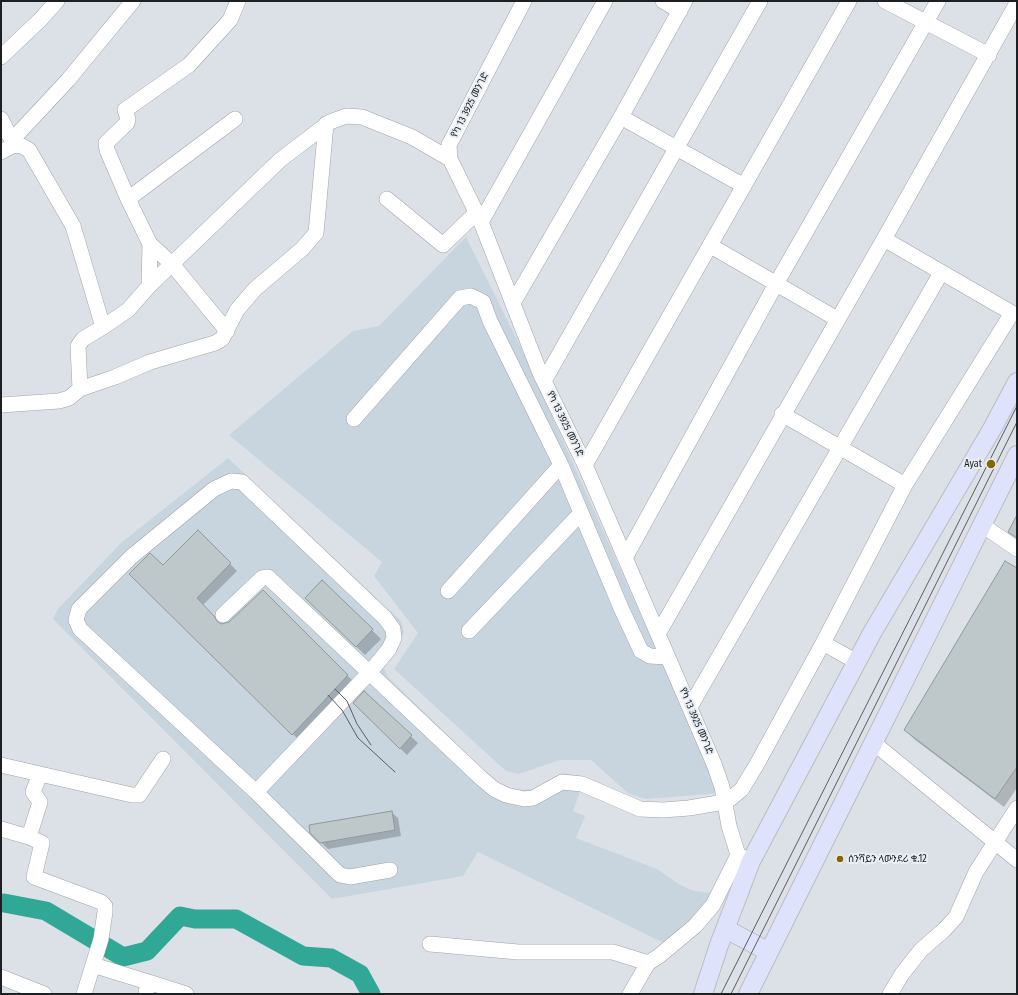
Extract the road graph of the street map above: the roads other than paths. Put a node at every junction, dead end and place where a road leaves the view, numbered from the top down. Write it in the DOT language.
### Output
graph roads {
  1 [pos="57,1"];
  2 [pos="133,1"];
  3 [pos="238,1"];
  4 [pos="524,1"];
  5 [pos="605,1"];
  6 [pos="663,1"];
  7 [pos="760,1"];
  8 [pos="849,1"];
  9 [pos="885,1"];
  10 [pos="938,1"];
  11 [pos="1017,3"];
  12 [pos="683,6"];
  13 [pos="926,22"];
  14 [pos="989,55"];
  15 [pos="1,57"];
  16 [pos="621,117"];
  17 [pos="1,119"];
  18 [pos="236,119"];
  19 [pos="326,124"];
  20 [pos="13,142"];
  21 [pos="676,148"];
  22 [pos="1,152"];
  23 [pos="450,159"];
  24 [pos="744,186"];
  25 [pos="128,199"];
  26 [pos="387,199"];
  27 [pos="479,217"];
  28 [pos="884,239"];
  29 [pos="150,244"];
  30 [pos="711,246"];
  31 [pos="172,264"];
  32 [pos="941,274"];
  33 [pos="776,284"];
  34 [pos="149,286"];
  35 [pos="513,303"];
  36 [pos="1014,314"];
  37 [pos="837,319"];
  38 [pos="103,327"];
  39 [pos="226,331"];
  40 [pos="542,377"];
  41 [pos="1017,382"];
  42 [pos="521,383"];
  43 [pos="80,389"];
  44 [pos="1,405"];
  45 [pos="782,414"];
  46 [pos="354,419"];
  47 [pos="841,447"];
  48 [pos="1017,455"];
  49 [pos="561,465"];
  50 [pos="585,465"];
  51 [pos="906,485"];
  52 [pos="581,513"];
  53 [pos="982,525"];
  54 [pos="1017,549"];
  55 [pos="625,558"];
  56 [pos="448,592"];
  57 [pos="223,615"];
  58 [pos="469,631"];
  59 [pos="658,634"];
  60 [pos="823,643"];
  61 [pos="668,657"];
  62 [pos="856,662"];
  63 [pos="370,672"];
  64 [pos="690,707"];
  65 [pos="875,744"];
  66 [pos="163,759"];
  67 [pos="1,765"];
  68 [pos="40,774"];
  69 [pos="256,792"];
  70 [pos="724,802"];
  71 [pos="1017,808"];
  72 [pos="1,829"];
  73 [pos="29,837"];
  74 [pos="997,842"];
  75 [pos="1017,860"];
  76 [pos="746,862"];
  77 [pos="390,870"];
  78 [pos="723,937"];
  79 [pos="430,944"];
  80 [pos="769,952"];
  81 [pos="648,963"];
  82 [pos="93,966"];
  83 [pos="1,977"];
  84 [pos="147,988"];
  85 [pos="44,994"];
  86 [pos="84,994"];
  87 [pos="186,994"];
  88 [pos="630,994"];
  89 [pos="704,994"];
  90 [pos="748,994"];
  91 [pos="890,994"];
  1 -- 15 [label="street"];
  2 -- 20 [label="street"];
  3 -- 25 [label="street"];
  4 -- 23 [label="street, የካ 13 3925 መንገድ"];
  5 -- 27 [label="street"];
  6 -- 12 [label="street"];
  7 -- 21 [label="street"];
  8 -- 24 [label="street"];
  9 -- 13 [label="street"];
  10 -- 13 [label="street"];
  11 -- 14 [label="street"];
  12 -- 16 [label="street"];
  13 -- 14 [label="street"];
  13 -- 33 [label="street"];
  14 -- 28 [label="street"];
  16 -- 21 [label="street"];
  16 -- 35 [label="street"];
  17 -- 20 [label="street"];
  18 -- 25 [label="street"];
  19 -- 23 [label="street"];
  19 -- 31 [label="street"];
  19 -- 39 [label="street"];
  20 -- 22 [label="street"];
  20 -- 38 [label="street"];
  21 -- 24 [label="street"];
  21 -- 40 [label="street"];
  23 -- 27 [label="street, የካ 13 3925 መንገድ"];
  24 -- 30 [label="street"];
  25 -- 29 [label="street"];
  26 -- 27 [label="street"];
  27 -- 35 [label="street, የካ 13 3925 መንገድ"];
  28 -- 32 [label="street"];
  28 -- 37 [label="street"];
  29 -- 31 [label="street"];
  29 -- 34 [label="street"];
  30 -- 33 [label="street"];
  30 -- 50 [label="street"];
  31 -- 34 [label="street"];
  31 -- 39 [label="street"];
  32 -- 36 [label="street"];
  32 -- 47 [label="street"];
  33 -- 37 [label="street"];
  33 -- 55 [label="street"];
  34 -- 38 [label="street"];
  35 -- 40 [label="street, የካ 13 3925 መንገድ"];
  36 -- 51 [label="street"];
  37 -- 45 [label="street"];
  38 -- 43 [label="street"];
  39 -- 43 [label="street"];
  40 -- 42 [label="street"];
  40 -- 50 [label="street, የካ 13 3925 መንገድ"];
  41 -- 62 [label="main road"];
  42 -- 46 [label="street"];
  42 -- 49 [label="street"];
  43 -- 44 [label="street"];
  45 -- 47 [label="street"];
  45 -- 59 [label="street"];
  47 -- 51 [label="street"];
  47 -- 64 [label="street"];
  48 -- 53 [label="main road"];
  49 -- 52 [label="street"];
  49 -- 56 [label="street"];
  50 -- 55 [label="street, የካ 13 3925 መንገድ"];
  51 -- 60 [label="street"];
  52 -- 58 [label="street"];
  52 -- 61 [label="street"];
  53 -- 54 [label="street"];
  53 -- 65 [label="main road"];
  55 -- 59 [label="street, የካ 13 3925 መንገድ"];
  57 -- 63 [label="street"];
  59 -- 61 [label="street, የካ 13 3925 መንገድ"];
  60 -- 62 [label="street"];
  60 -- 70 [label="street"];
  61 -- 64 [label="street, የካ 13 3925 መንገድ"];
  62 -- 76 [label="main road"];
  63 -- 69 [label="street"];
  63 -- 69 [label="street"];
  63 -- 70 [label="street"];
  64 -- 70 [label="street, የካ 13 3925 መንገድ"];
  65 -- 74 [label="street"];
  65 -- 80 [label="main road"];
  66 -- 68 [label="street"];
  67 -- 68 [label="street"];
  68 -- 73 [label="street"];
  69 -- 77 [label="street"];
  70 -- 76 [label="street, የካ 13 3925 መንገድ"];
  71 -- 74 [label="street"];
  72 -- 73 [label="street"];
  73 -- 82 [label="street"];
  74 -- 75 [label="street"];
  74 -- 91 [label="street"];
  76 -- 78 [label="main road"];
  76 -- 81 [label="street"];
  78 -- 80 [label="main road"];
  78 -- 89 [label="main road"];
  79 -- 81 [label="street"];
  80 -- 90 [label="main road"];
  81 -- 88 [label="street"];
  82 -- 84 [label="street"];
  82 -- 86 [label="street"];
  83 -- 85 [label="street"];
  84 -- 87 [label="street"];
}
